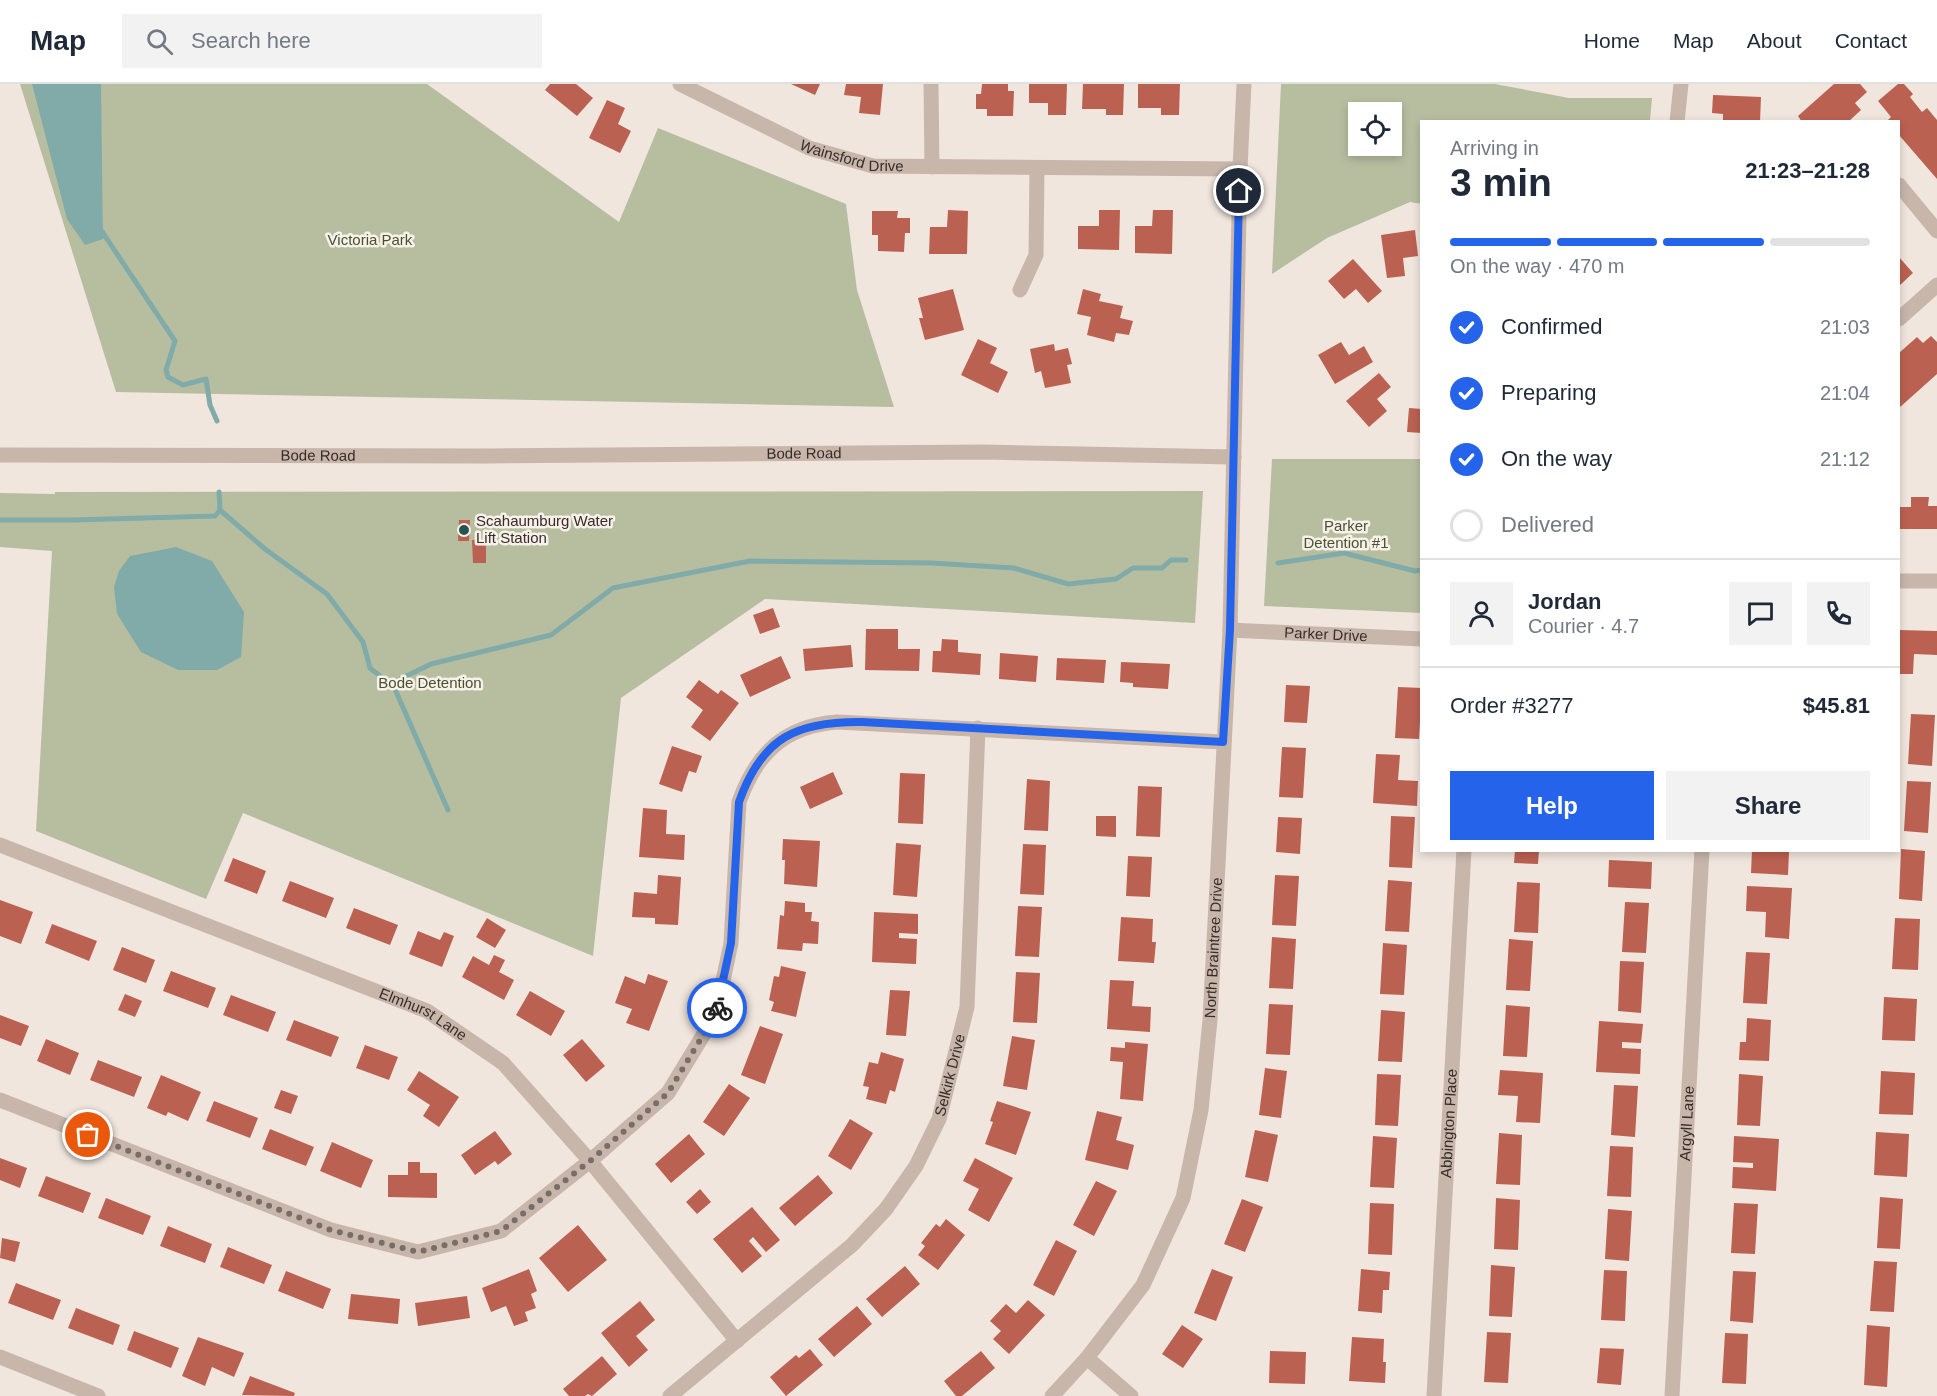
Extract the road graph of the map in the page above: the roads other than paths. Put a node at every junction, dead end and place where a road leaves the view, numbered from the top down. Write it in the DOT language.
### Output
graph roads {
  1 [pos="680,84"];
  2 [pos="931,84"];
  3 [pos="1244,84"];
  4 [pos="1681,84"];
  5 [pos="1677,120"];
  6 [pos="932,167"];
  7 [pos="1037,168"];
  8 [pos="1240,169"];
  9 [pos="1900,185"];
  10 [pos="1937,231"];
  11 [pos="1937,285"];
  12 [pos="1020,290"];
  13 [pos="1900,318"];
  14 [pos="0,455"];
  15 [pos="1234,457"];
  16 [pos="1900,581"];
  17 [pos="1937,581"];
  18 [pos="1230,630"];
  19 [pos="1420,639"];
  20 [pos="978,728"];
  21 [pos="1223,742"];
  22 [pos="0,845"];
  23 [pos="1464,852"];
  24 [pos="1702,852"];
  25 [pos="0,1100"];
  26 [pos="590,1161"];
  27 [pos="737,1341"];
  28 [pos="0,1357"];
  29 [pos="1087,1358"];
  30 [pos="98,1396"];
  31 [pos="670,1396"];
  32 [pos="1052,1396"];
  33 [pos="1131,1396"];
  34 [pos="1434,1396"];
  35 [pos="1672,1396"];
  1 -- 6 [label="street, Wainsford Drive"];
  2 -- 6 [label="street"];
  3 -- 8 [label="street"];
  4 -- 5 [label="street"];
  6 -- 7 [label="street, Wainsford Drive"];
  7 -- 8 [label="street, Wainsford Drive"];
  7 -- 12 [label="street"];
  8 -- 15 [label="street"];
  9 -- 10 [label="street"];
  11 -- 13 [label="street"];
  14 -- 15 [label="street, Bode Road"];
  15 -- 18 [label="street, North Braintree Drive"];
  16 -- 17 [label="street"];
  18 -- 19 [label="street, Parker Drive"];
  18 -- 21 [label="street, North Braintree Drive"];
  20 -- 21 [label="street"];
  20 -- 26 [label="street"];
  20 -- 27 [label="street, Selkirk Drive"];
  21 -- 29 [label="street, North Braintree Drive"];
  22 -- 26 [label="street, Elmhurst Lane"];
  23 -- 34 [label="street, Abbington Place"];
  24 -- 35 [label="street, Argyll Lane"];
  25 -- 26 [label="street"];
  26 -- 27 [label="street, Elmhurst Lane"];
  27 -- 31 [label="street, Selkirk Drive"];
  28 -- 30 [label="street"];
  29 -- 32 [label="street, North Braintree Drive"];
  29 -- 33 [label="street"];
}
